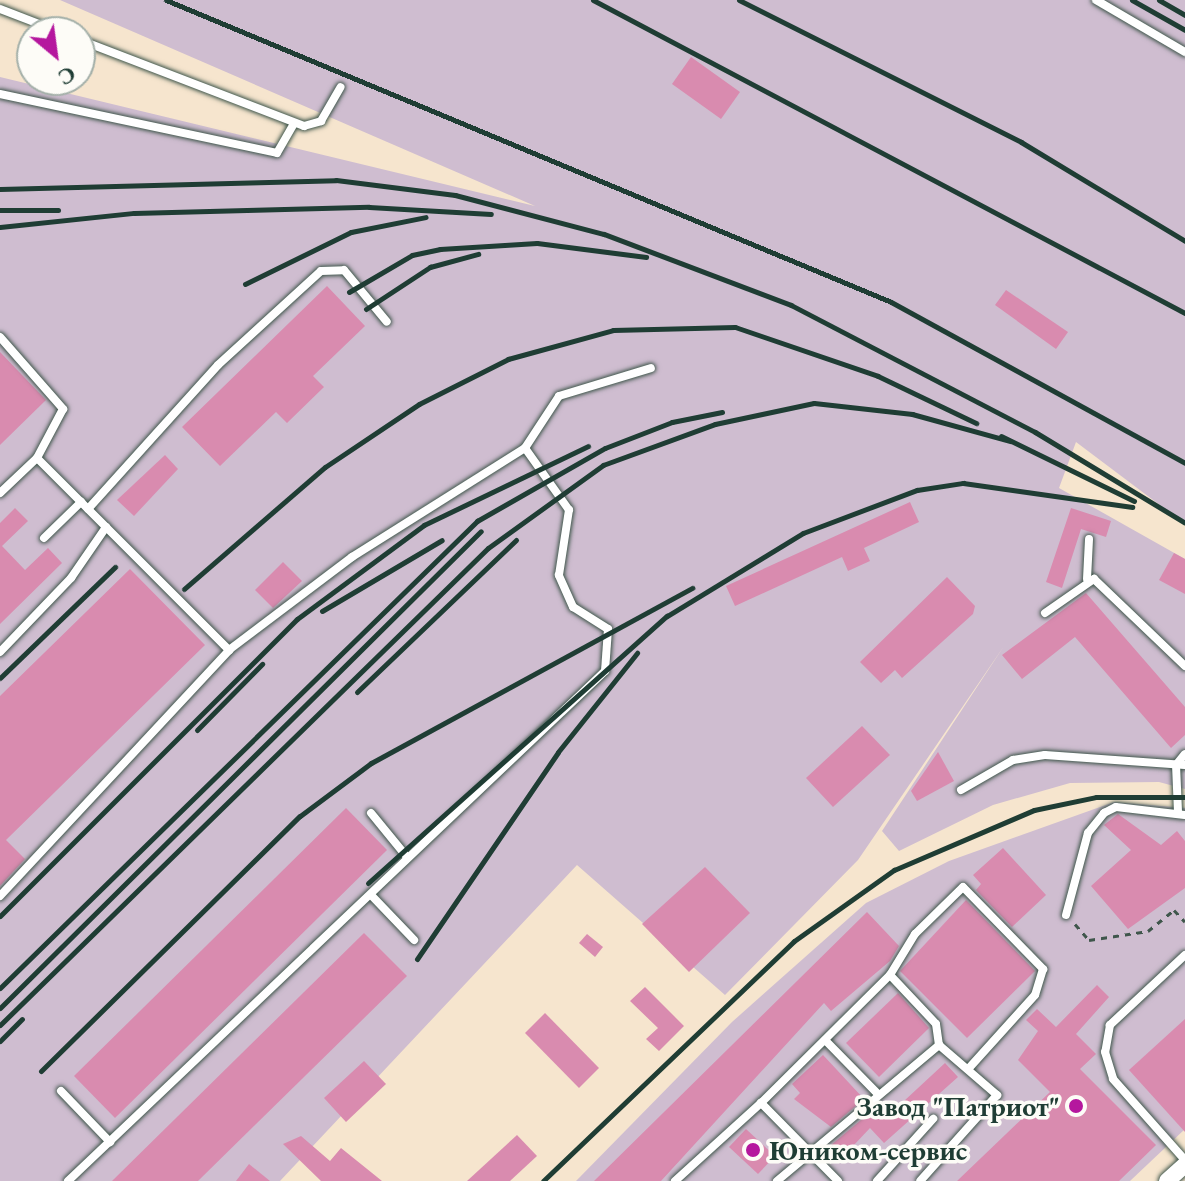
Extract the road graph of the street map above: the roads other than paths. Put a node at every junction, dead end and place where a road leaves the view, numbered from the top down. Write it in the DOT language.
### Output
graph roads {
  1 [pos="1096,0"];
  2 [pos="96,46"];
  3 [pos="1185,52"];
  4 [pos="341,87"];
  5 [pos="0,94"];
  6 [pos="294,123"];
  7 [pos="387,322"];
  8 [pos="0,337"];
  9 [pos="651,368"];
  10 [pos="525,448"];
  11 [pos="37,458"];
  12 [pos="0,493"];
  13 [pos="84,505"];
  14 [pos="106,527"];
  15 [pos="44,538"];
  16 [pos="1089,539"];
  17 [pos="1087,579"];
  18 [pos="1045,613"];
  19 [pos="229,650"];
  20 [pos="0,652"];
  21 [pos="1185,666"];
  22 [pos="1185,754"];
  23 [pos="1181,765"];
  24 [pos="961,790"];
  25 [pos="371,813"];
  26 [pos="1182,814"];
  27 [pos="407,857"];
  28 [pos="0,896"];
  29 [pos="372,896"];
  30 [pos="1066,915"];
  31 [pos="414,940"];
  32 [pos="1185,955"];
  33 [pos="890,975"];
  34 [pos="825,1040"];
  35 [pos="939,1045"];
  36 [pos="969,1068"];
  37 [pos="61,1091"];
  38 [pos="876,1092"];
  39 [pos="761,1103"];
  40 [pos="933,1119"];
  41 [pos="110,1142"];
  42 [pos="806,1150"];
  43 [pos="1185,1163"];
  44 [pos="68,1181"];
  45 [pos="675,1181"];
  46 [pos="777,1181"];
  47 [pos="838,1181"];
  48 [pos="877,1181"];
  49 [pos="920,1181"];
  50 [pos="1167,1181"];
  1 -- 3 [label="lane"];
  2 -- 6 [label="lane"];
  4 -- 6 [label="lane"];
  5 -- 6 [label="lane"];
  7 -- 13 [label="lane"];
  8 -- 11 [label="lane"];
  9 -- 10 [label="lane"];
  10 -- 19 [label="lane"];
  10 -- 27 [label="lane"];
  11 -- 12 [label="lane"];
  11 -- 13 [label="lane"];
  13 -- 14 [label="lane"];
  13 -- 15 [label="lane"];
  14 -- 19 [label="lane"];
  14 -- 20 [label="lane"];
  16 -- 17 [label="lane"];
  17 -- 18 [label="lane"];
  17 -- 21 [label="lane"];
  19 -- 28 [label="lane"];
  22 -- 23 [label="lane"];
  23 -- 24 [label="lane"];
  23 -- 26 [label="lane"];
  25 -- 27 [label="lane"];
  26 -- 30 [label="lane"];
  27 -- 29 [label="lane"];
  29 -- 31 [label="lane"];
  29 -- 41 [label="lane"];
  32 -- 43 [label="lane"];
  33 -- 34 [label="lane"];
  33 -- 35 [label="lane"];
  33 -- 36 [label="lane"];
  34 -- 38 [label="lane"];
  34 -- 39 [label="lane"];
  35 -- 36 [label="lane"];
  35 -- 38 [label="lane"];
  36 -- 49 [label="lane"];
  37 -- 41 [label="lane"];
  38 -- 42 [label="lane"];
  39 -- 42 [label="lane"];
  39 -- 45 [label="lane"];
  40 -- 48 [label="lane"];
  41 -- 44 [label="lane"];
  42 -- 46 [label="lane"];
  42 -- 47 [label="lane"];
  43 -- 50 [label="street"];
}
